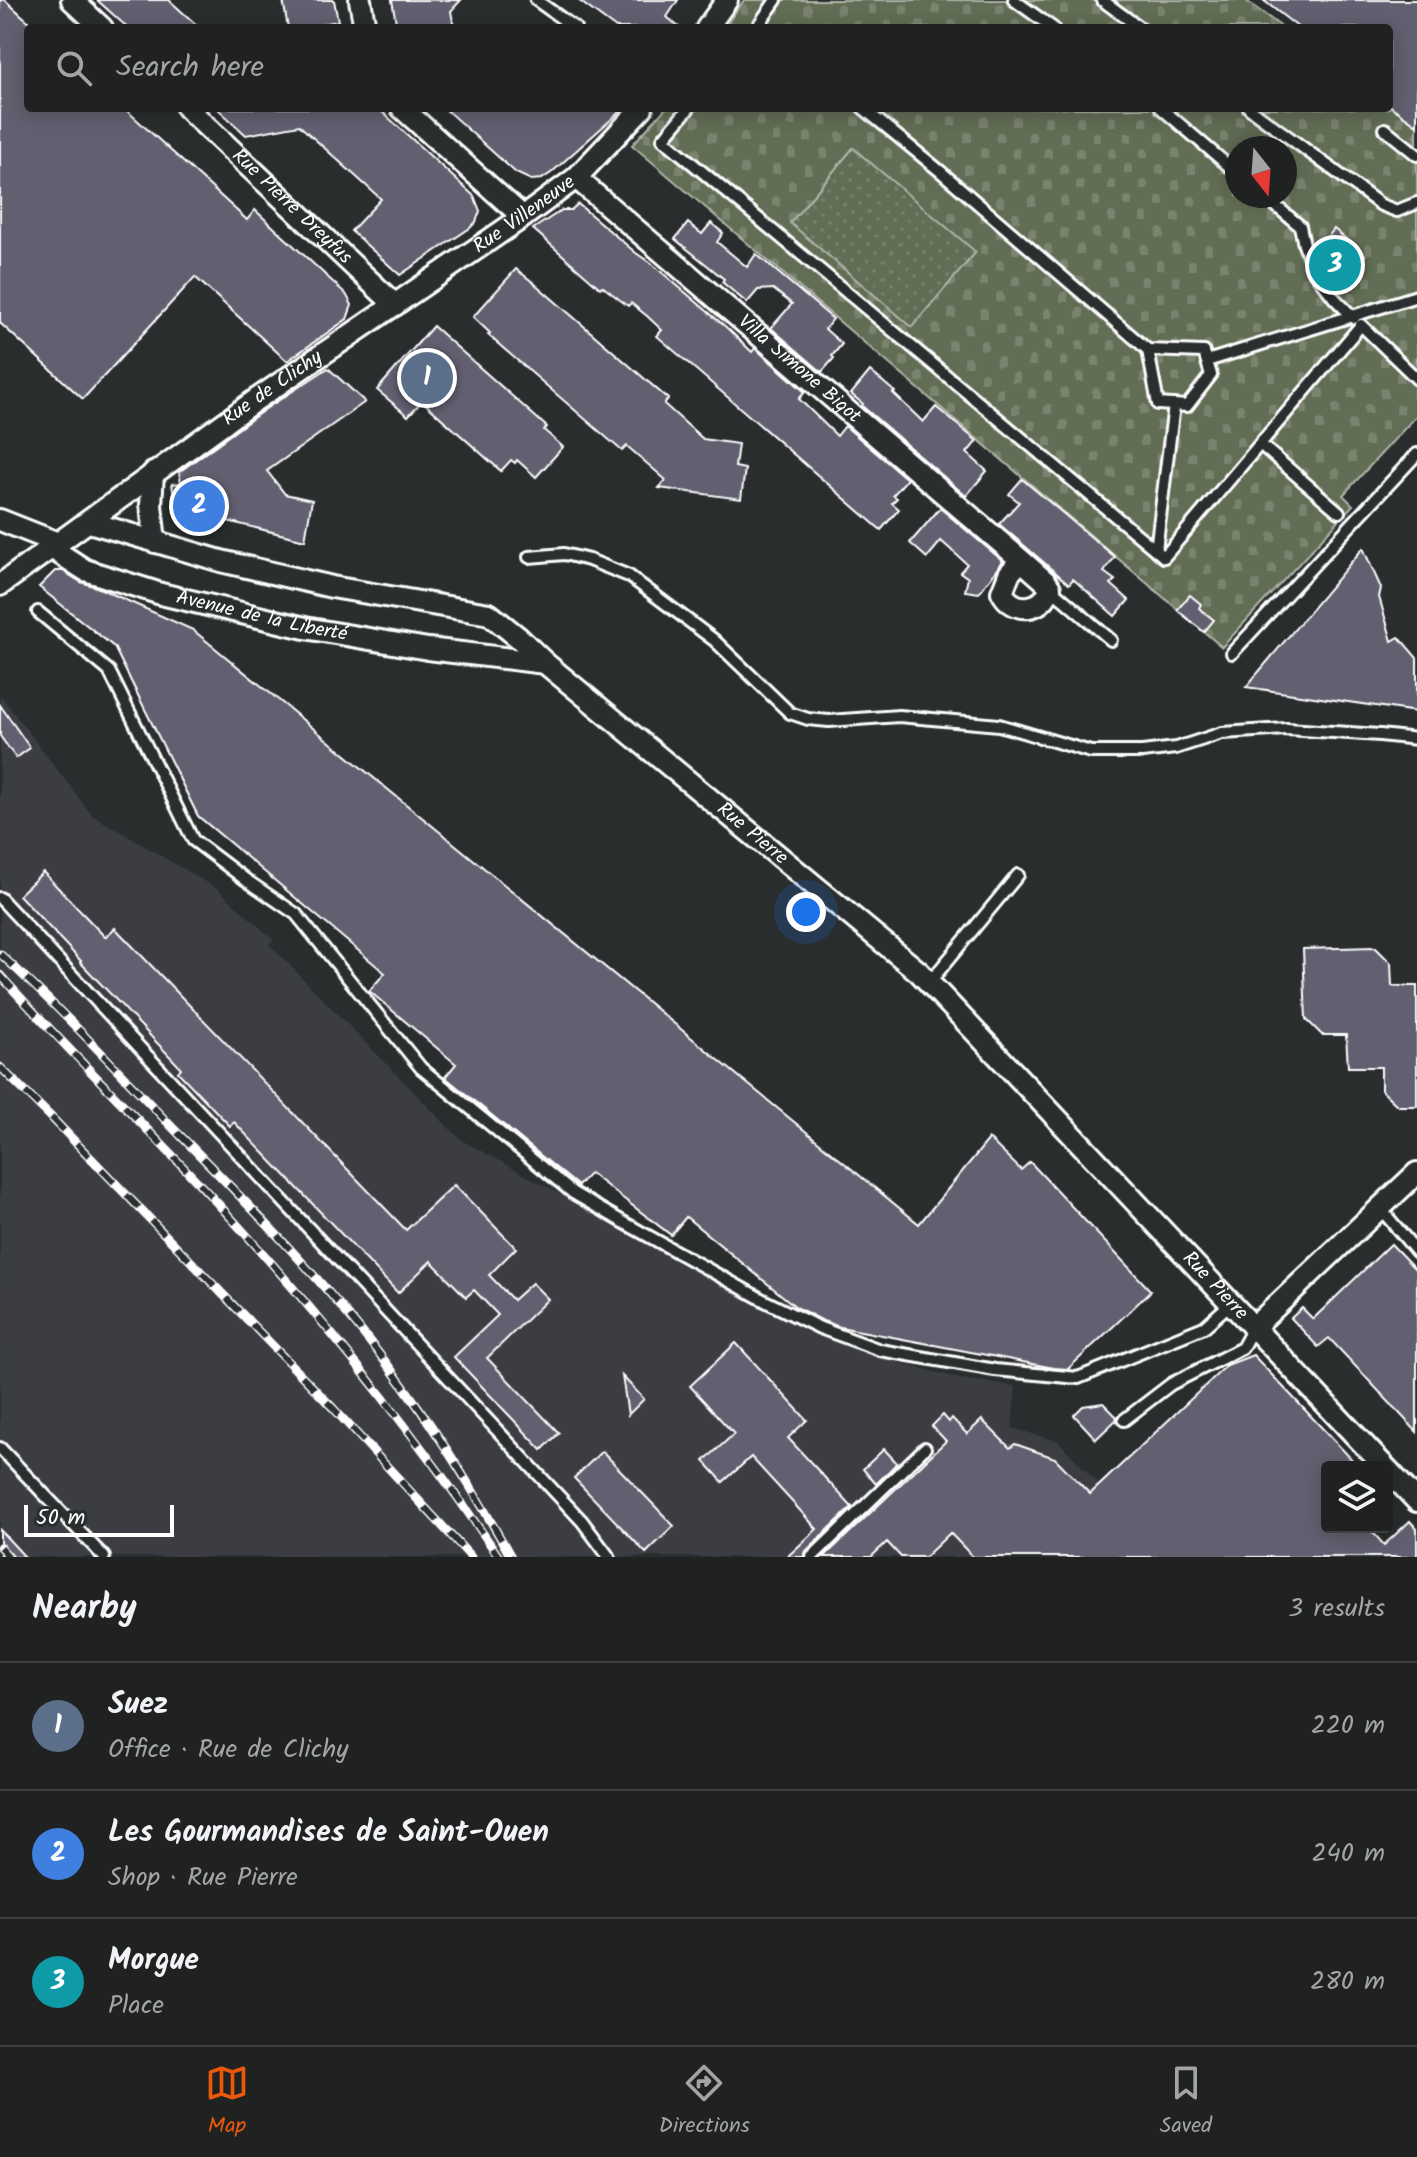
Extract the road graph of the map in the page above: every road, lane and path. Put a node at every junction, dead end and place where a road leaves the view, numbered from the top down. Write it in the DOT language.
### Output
graph roads {
  1 [pos="72,0"];
  2 [pos="360,0"];
  3 [pos="536,0"];
  4 [pos="727,0"];
  5 [pos="776,0"];
  6 [pos="1014,0"];
  7 [pos="1102,0"];
  8 [pos="98,24"];
  9 [pos="364,24"];
  10 [pos="569,24"];
  11 [pos="710,24"];
  12 [pos="761,24"];
  13 [pos="1047,24"];
  14 [pos="1135,24"];
  15 [pos="191,112"];
  16 [pos="406,112"];
  17 [pos="638,112"];
  18 [pos="686,112"];
  19 [pos="868,112"];
  20 [pos="1166,112"];
  21 [pos="1254,112"];
  22 [pos="1385,129"];
  23 [pos="1417,155"];
  24 [pos="1225,163"];
  25 [pos="576,178"];
  26 [pos="1417,203"];
  27 [pos="1278,208"];
  28 [pos="523,217"];
  29 [pos="1417,296"];
  30 [pos="395,305"];
  31 [pos="1352,316"];
  32 [pos="1361,325"];
  33 [pos="1148,350"];
  34 [pos="1207,361"];
  35 [pos="1417,379"];
  36 [pos="1174,405"];
  37 [pos="1260,444"];
  38 [pos="1417,454"];
  39 [pos="153,473"];
  40 [pos="1339,512"];
  41 [pos="0,520"];
  42 [pos="89,522"];
  43 [pos="155,542"];
  44 [pos="58,543"];
  45 [pos="1156,550"];
  46 [pos="529,557"];
  47 [pos="1021,560"];
  48 [pos="0,585"];
  49 [pos="1050,588"];
  50 [pos="38,612"];
  51 [pos="1111,640"];
  52 [pos="1232,653"];
  53 [pos="545,663"];
  54 [pos="1417,739"];
  55 [pos="1018,875"];
  56 [pos="0,898"];
  57 [pos="929,983"];
  58 [pos="1417,1173"];
  59 [pos="1380,1208"];
  60 [pos="1417,1252"];
  61 [pos="1230,1304"];
  62 [pos="1253,1328"];
  63 [pos="1124,1420"];
  64 [pos="0,1448"];
  65 [pos="925,1448"];
  66 [pos="1379,1461"];
  67 [pos="1393,1475"];
  68 [pos="1417,1501"];
  69 [pos="104,1557"];
  70 [pos="609,1557"];
  71 [pos="812,1557"];
  1 -- 8 [label="street"];
  2 -- 9 [label="street"];
  3 -- 10 [label="lane"];
  4 -- 11 [label="street"];
  5 -- 12 [label="lane"];
  6 -- 13 [label="lane"];
  7 -- 14 [label="lane"];
  15 -- 30 [label="street, Rue Pierre Dreyfus"];
  16 -- 28 [label="street"];
  17 -- 25 [label="street, Rue Villeneuve"];
  18 -- 45 [label="lane"];
  19 -- 33 [label="lane"];
  20 -- 24 [label="lane"];
  21 -- 26 [label="lane"];
  22 -- 23 [label="lane"];
  25 -- 28 [label="street, Rue Villeneuve"];
  25 -- 47 [label="street, Villa Simone Bigot"];
  27 -- 31 [label="lane"];
  28 -- 30 [label="street, Rue Villeneuve"];
  29 -- 31 [label="lane"];
  30 -- 39 [label="street, Rue de Clichy"];
  31 -- 32 [label="lane"];
  31 -- 34 [label="lane"];
  32 -- 35 [label="lane"];
  32 -- 37 [label="lane"];
  33 -- 34 [label="lane"];
  33 -- 36 [label="lane"];
  34 -- 36 [label="lane"];
  36 -- 45 [label="lane"];
  37 -- 40 [label="lane"];
  37 -- 45 [label="lane"];
  38 -- 52 [label="lane"];
  39 -- 42 [label="street, Rue de Clichy"];
  39 -- 43 [label="street"];
  41 -- 44 [label="street, Avenue de la Liberté"];
  42 -- 43 [label="street, Rue Pierre"];
  42 -- 44 [label="street, Rue de Clichy"];
  43 -- 53 [label="street, Rue Pierre"];
  44 -- 48 [label="street, Rue de Clichy"];
  44 -- 53 [label="street, Avenue de la Liberté"];
  46 -- 54 [label="lane"];
  47 -- 49 [label="street, Villa Simone Bigot"];
  47 -- 49 [label="street"];
  49 -- 51 [label="lane"];
  50 -- 61 [label="lane"];
  53 -- 57 [label="street, Rue Pierre"];
  55 -- 57 [label="lane"];
  56 -- 70 [label="lane"];
  57 -- 61 [label="street, Rue Pierre"];
  58 -- 59 [label="street"];
  59 -- 60 [label="lane"];
  59 -- 62 [label="street"];
  61 -- 62 [label="street, Rue Pierre"];
  62 -- 63 [label="lane"];
  62 -- 66 [label="street, Rue Pierre"];
  64 -- 69 [label="lane"];
  65 -- 71 [label="lane"];
  67 -- 68 [label="street, Rue Pierre"];
}
